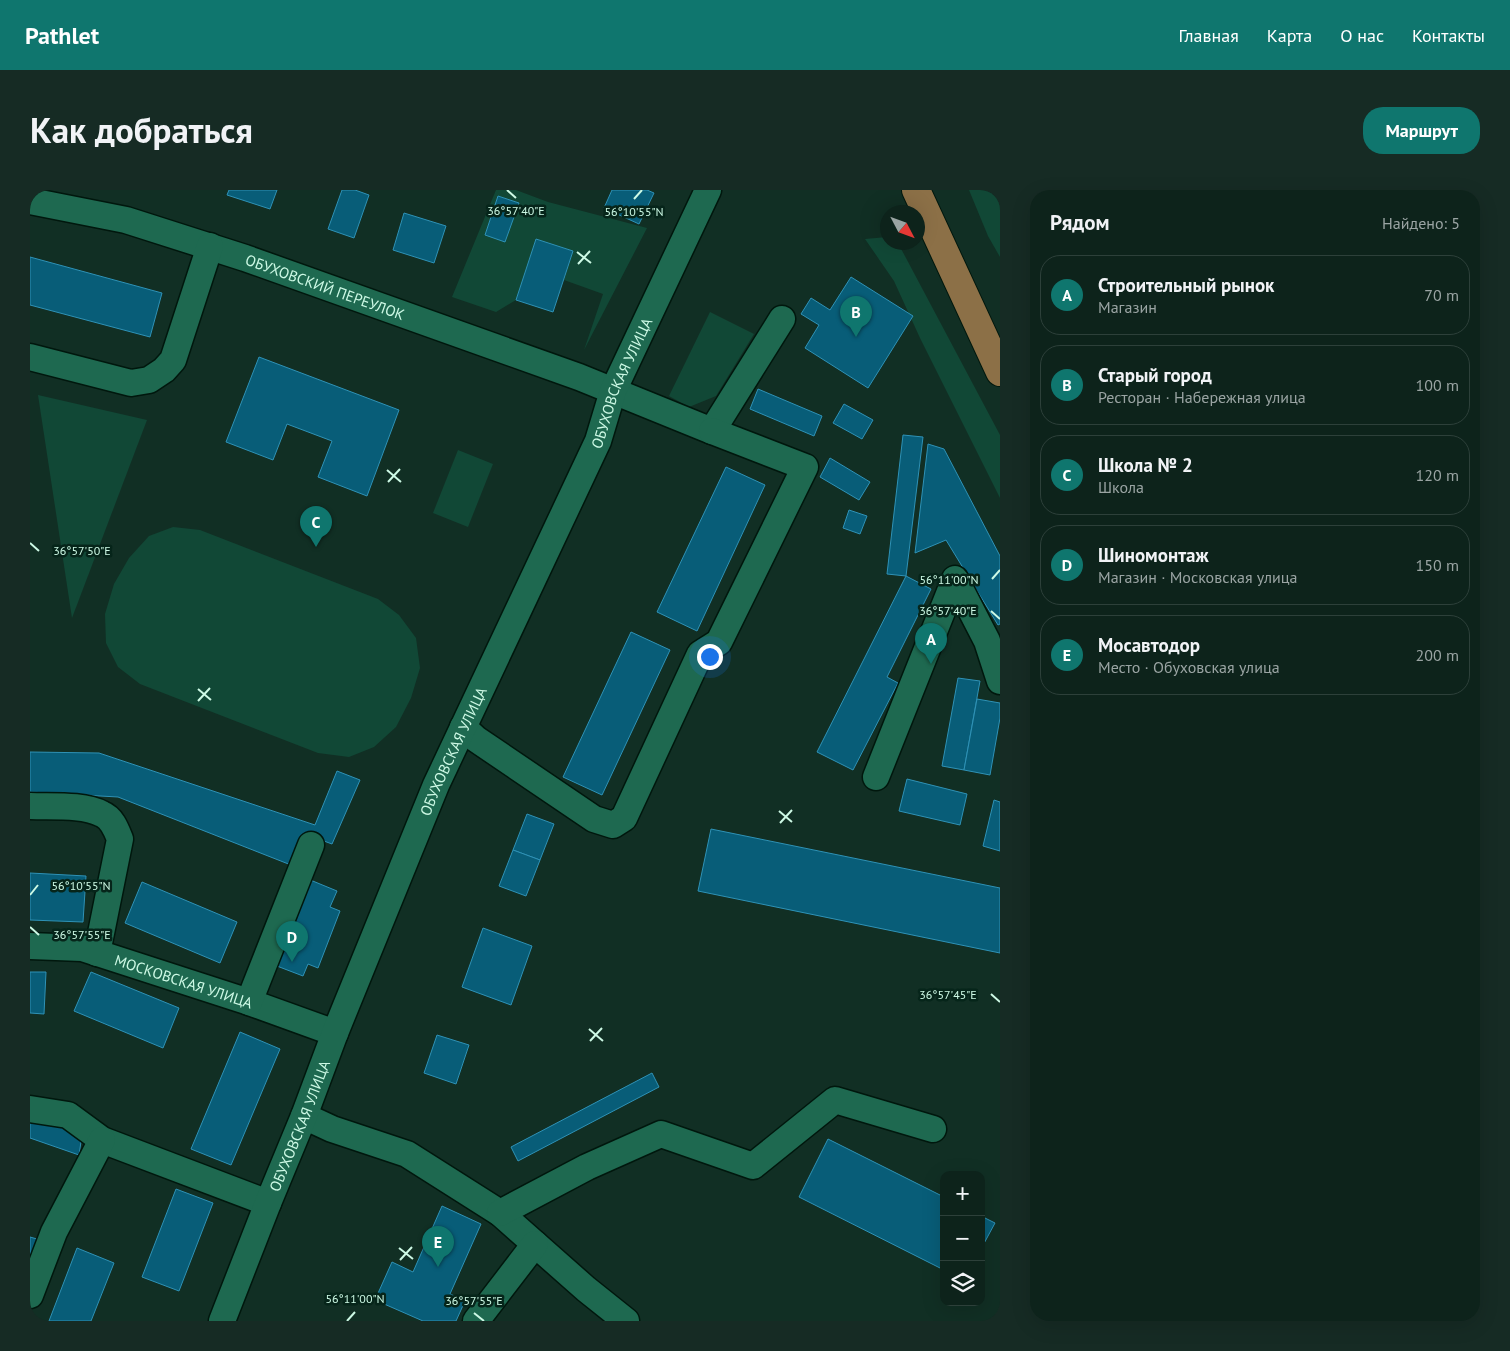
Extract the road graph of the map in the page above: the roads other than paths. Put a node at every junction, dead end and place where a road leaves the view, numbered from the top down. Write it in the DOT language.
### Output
graph roads {
  1 [pos="708,190"];
  2 [pos="915,194"];
  3 [pos="30,201"];
  4 [pos="210,246"];
  5 [pos="782,318"];
  6 [pos="30,357"];
  7 [pos="998,363"];
  8 [pos="613,391"];
  9 [pos="712,431"];
  10 [pos="1000,681"];
  11 [pos="463,726"];
  12 [pos="876,777"];
  13 [pos="30,806"];
  14 [pos="311,845"];
  15 [pos="30,946"];
  16 [pos="97,953"];
  17 [pos="249,1002"];
  18 [pos="335,1033"];
  19 [pos="30,1109"];
  20 [pos="304,1116"];
  21 [pos="933,1129"];
  22 [pos="102,1140"];
  23 [pos="268,1203"];
  24 [pos="500,1213"];
  25 [pos="535,1244"];
  26 [pos="30,1296"];
  27 [pos="222,1321"];
  28 [pos="476,1321"];
  29 [pos="626,1321"];
  1 -- 8 [label="street, ОБУХОВСКАЯ УЛИЦА"];
  2 -- 7 [label="main road"];
  3 -- 4 [label="street, ОБУХОВСКИЙ ПЕРЕУЛОК"];
  4 -- 6 [label="street"];
  4 -- 8 [label="street, ОБУХОВСКИЙ ПЕРЕУЛОК"];
  5 -- 9 [label="street"];
  8 -- 9 [label="street, ОБУХОВСКИЙ ПЕРЕУЛОК"];
  8 -- 11 [label="street, ОБУХОВСКАЯ УЛИЦА"];
  9 -- 11 [label="street, ОБУХОВСКИЙ ПЕРЕУЛОК"];
  10 -- 12 [label="street"];
  11 -- 18 [label="street, ОБУХОВСКАЯ УЛИЦА"];
  13 -- 16 [label="street"];
  14 -- 17 [label="street"];
  15 -- 16 [label="street, МОСКОВСКАЯ УЛИЦА"];
  16 -- 17 [label="street, МОСКОВСКАЯ УЛИЦА"];
  17 -- 18 [label="street, МОСКОВСКАЯ УЛИЦА"];
  18 -- 20 [label="street, ОБУХОВСКАЯ УЛИЦА"];
  19 -- 22 [label="street"];
  20 -- 23 [label="street, ОБУХОВСКАЯ УЛИЦА"];
  20 -- 24 [label="street"];
  21 -- 24 [label="street"];
  22 -- 23 [label="street"];
  22 -- 26 [label="street"];
  23 -- 27 [label="street, ОБУХОВСКАЯ УЛИЦА"];
  24 -- 25 [label="street"];
  25 -- 28 [label="street"];
  25 -- 29 [label="street"];
}
